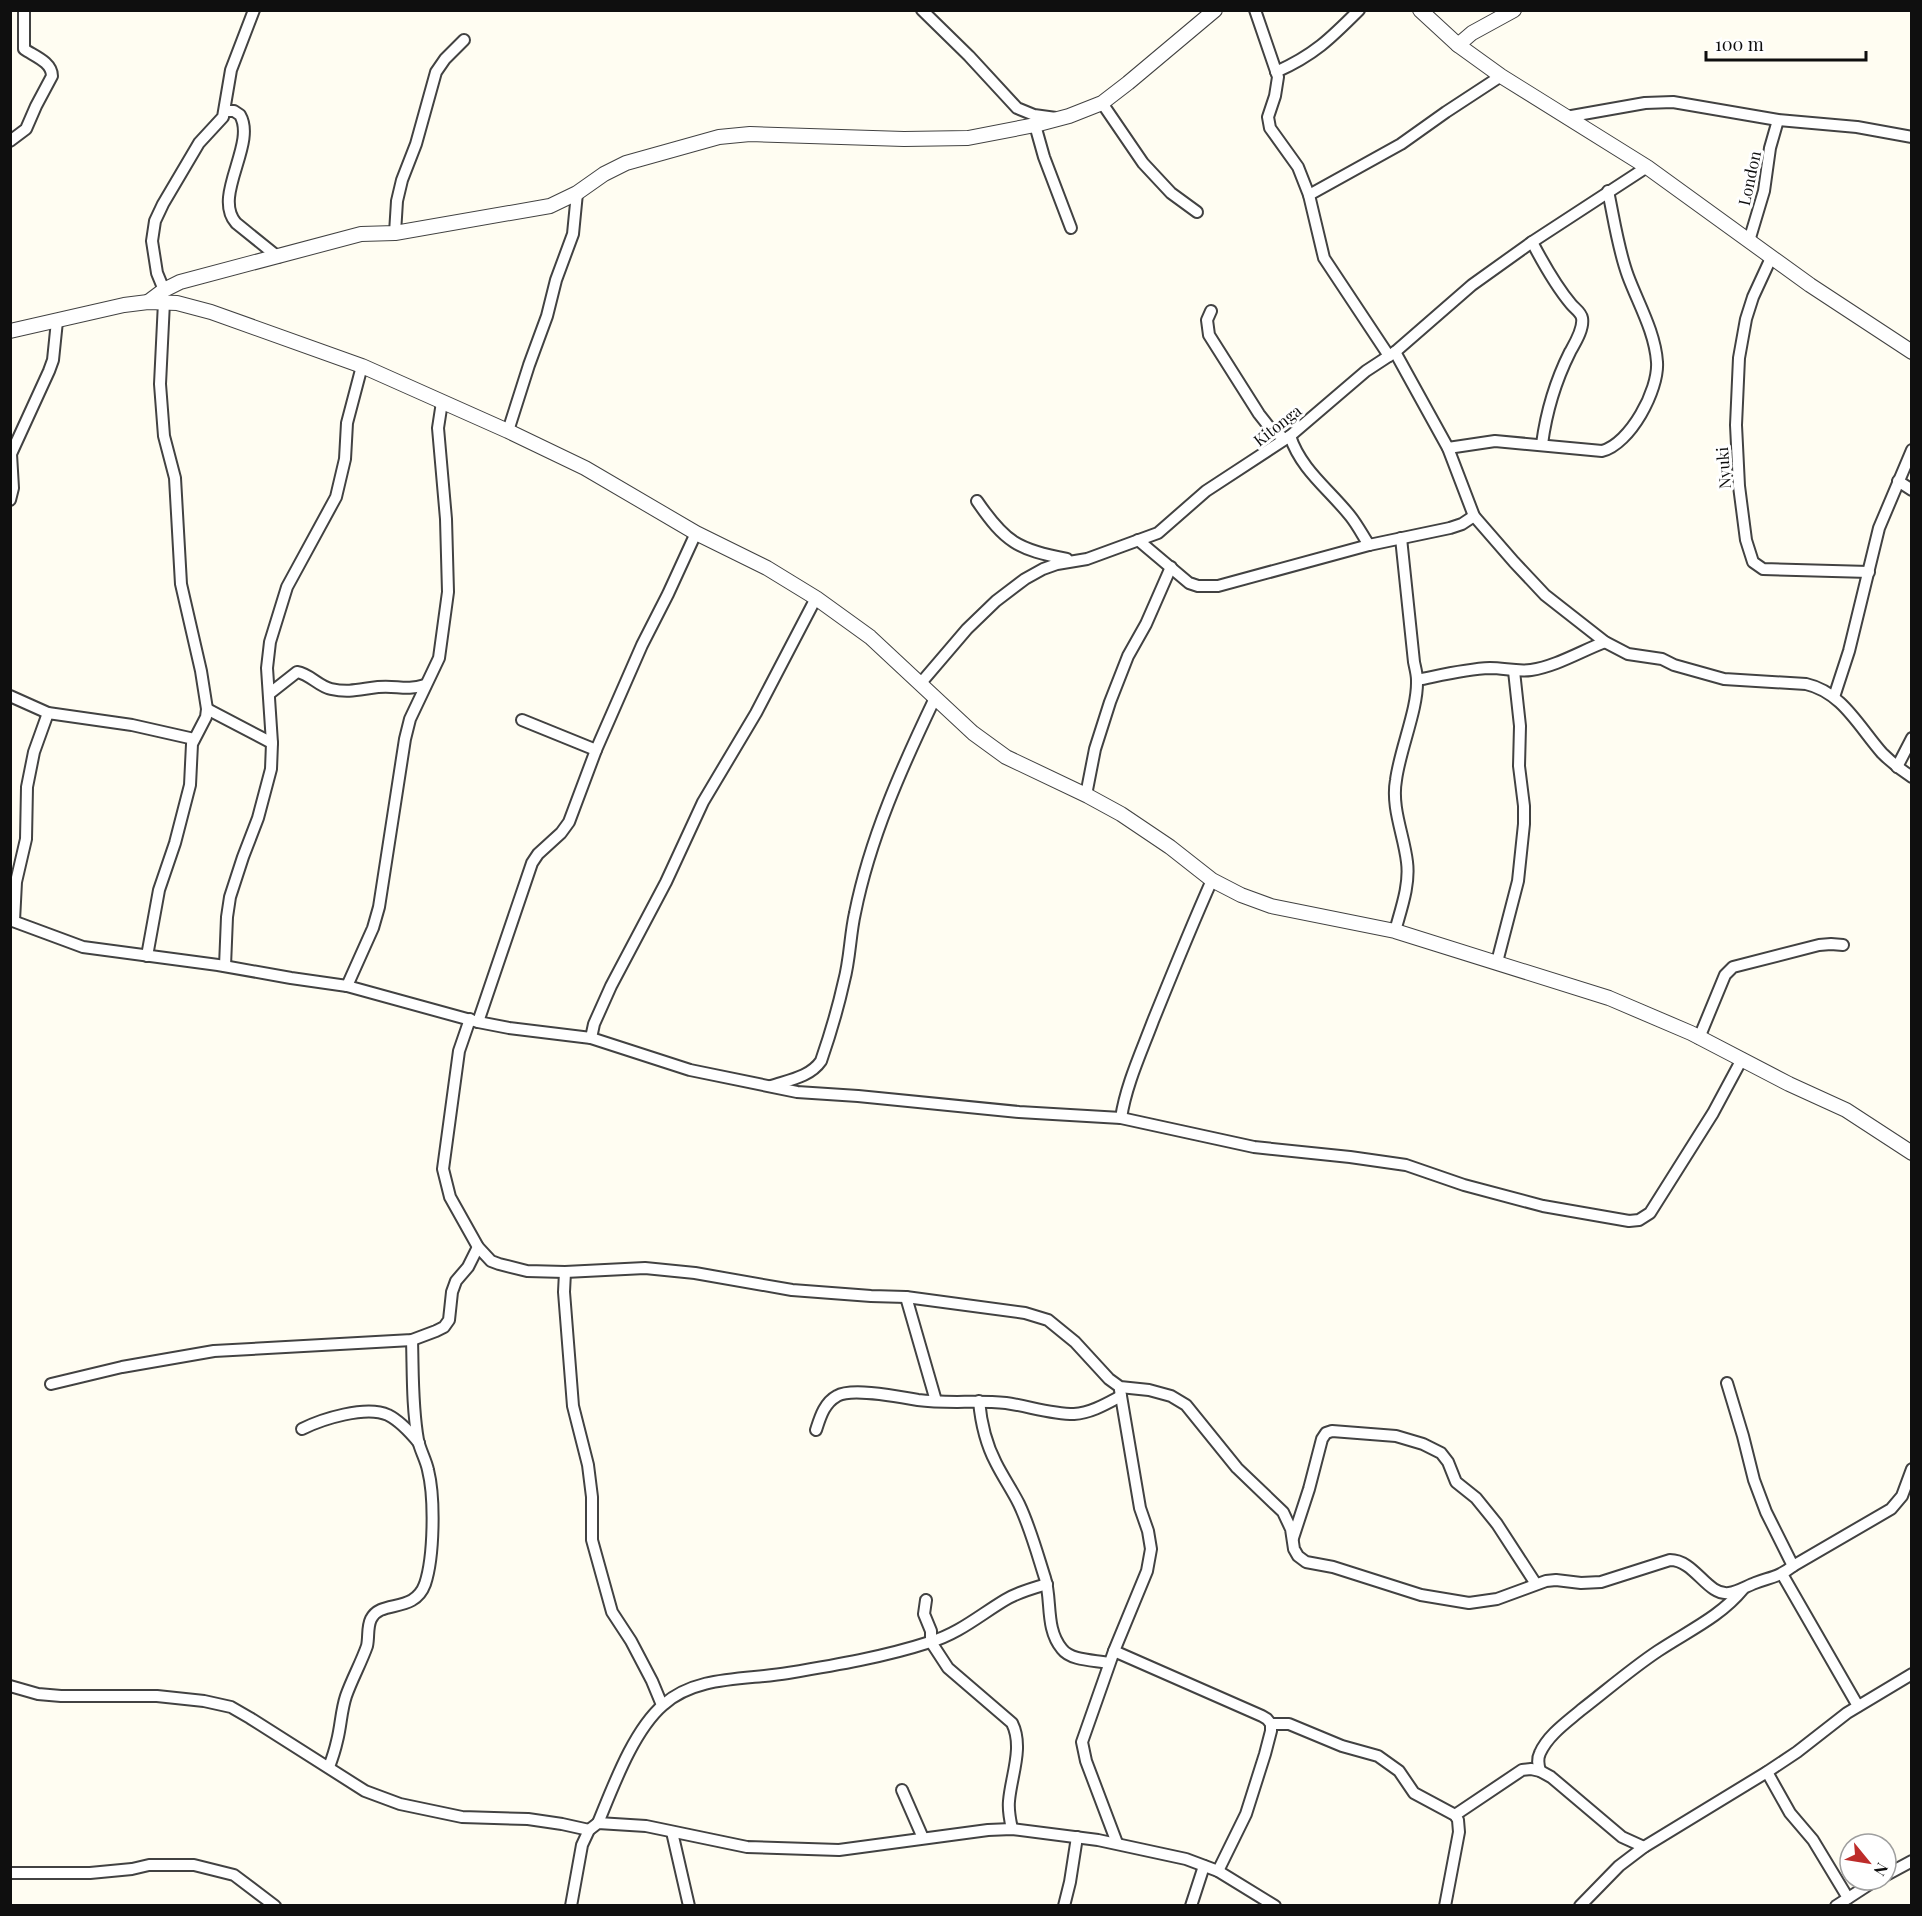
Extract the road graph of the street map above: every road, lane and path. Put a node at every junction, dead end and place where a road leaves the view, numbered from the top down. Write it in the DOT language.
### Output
graph roads {
  1 [pos="24,10"];
  2 [pos="254,10"];
  3 [pos="922,10"];
  4 [pos="1215,10"];
  5 [pos="1255,10"];
  6 [pos="1359,10"];
  7 [pos="1420,10"];
  8 [pos="1514,10"];
  9 [pos="464,40"];
  10 [pos="1458,45"];
  11 [pos="1276,72"];
  12 [pos="1501,76"];
  13 [pos="1102,103"];
  14 [pos="226,111"];
  15 [pos="1566,117"];
  16 [pos="1060,119"];
  17 [pos="1778,120"];
  18 [pos="1035,125"];
  19 [pos="1911,137"];
  20 [pos="10,141"];
  21 [pos="1647,167"];
  22 [pos="1608,191"];
  23 [pos="577,193"];
  24 [pos="1309,195"];
  25 [pos="1197,212"];
  26 [pos="1071,228"];
  27 [pos="395,233"];
  28 [pos="1749,241"];
  29 [pos="1532,242"];
  30 [pos="278,257"];
  31 [pos="1771,258"];
  32 [pos="164,296"];
  33 [pos="1211,311"];
  34 [pos="57,321"];
  35 [pos="10,332"];
  36 [pos="1911,352"];
  37 [pos="1392,354"];
  38 [pos="362,366"];
  39 [pos="442,402"];
  40 [pos="508,431"];
  41 [pos="1288,437"];
  42 [pos="1542,444"];
  43 [pos="1448,448"];
  44 [pos="1911,450"];
  45 [pos="1898,481"];
  46 [pos="1911,490"];
  47 [pos="10,500"];
  48 [pos="977,501"];
  49 [pos="1474,516"];
  50 [pos="696,533"];
  51 [pos="1401,538"];
  52 [pos="1138,540"];
  53 [pos="1369,545"];
  54 [pos="1073,561"];
  55 [pos="1171,567"];
  56 [pos="1869,572"];
  57 [pos="816,598"];
  58 [pos="1605,642"];
  59 [pos="1514,671"];
  60 [pos="1417,680"];
  61 [pos="920,684"];
  62 [pos="425,685"];
  63 [pos="269,694"];
  64 [pos="10,696"];
  65 [pos="935,698"];
  66 [pos="1834,698"];
  67 [pos="207,709"];
  68 [pos="48,713"];
  69 [pos="522,720"];
  70 [pos="1911,738"];
  71 [pos="194,739"];
  72 [pos="272,743"];
  73 [pos="596,750"];
  74 [pos="1897,767"];
  75 [pos="1911,777"];
  76 [pos="1086,795"];
  77 [pos="1212,880"];
  78 [pos="12,921"];
  79 [pos="1395,930"];
  80 [pos="1843,945"];
  81 [pos="147,956"];
  82 [pos="1497,962"];
  83 [pos="225,966"];
  84 [pos="347,986"];
  85 [pos="474,1020"];
  86 [pos="591,1038"];
  87 [pos="1700,1038"];
  88 [pos="1742,1059"];
  89 [pos="771,1086"];
  90 [pos="1120,1118"];
  91 [pos="1911,1153"];
  92 [pos="478,1247"];
  93 [pos="565,1272"];
  94 [pos="906,1297"];
  95 [pos="412,1340"];
  96 [pos="1727,1383"];
  97 [pos="51,1384"];
  98 [pos="1120,1392"];
  99 [pos="936,1401"];
  100 [pos="979,1401"];
  101 [pos="302,1429"];
  102 [pos="816,1431"];
  103 [pos="418,1443"];
  104 [pos="1911,1469"];
  105 [pos="1292,1541"];
  106 [pos="1793,1566"];
  107 [pos="1782,1575"];
  108 [pos="1047,1584"];
  109 [pos="1536,1584"];
  110 [pos="1745,1587"];
  111 [pos="926,1600"];
  112 [pos="931,1642"];
  113 [pos="1114,1651"];
  114 [pos="1109,1663"];
  115 [pos="1911,1674"];
  116 [pos="10,1686"];
  117 [pos="662,1705"];
  118 [pos="1858,1706"];
  119 [pos="1271,1724"];
  120 [pos="329,1767"];
  121 [pos="1540,1771"];
  122 [pos="1767,1772"];
  123 [pos="902,1791"];
  124 [pos="1455,1815"];
  125 [pos="593,1827"];
  126 [pos="1012,1829"];
  127 [pos="672,1832"];
  128 [pos="1077,1837"];
  129 [pos="923,1838"];
  130 [pos="1117,1844"];
  131 [pos="1644,1846"];
  132 [pos="1204,1866"];
  133 [pos="1218,1871"];
  134 [pos="10,1873"];
  135 [pos="1857,1892"];
  136 [pos="1848,1898"];
  137 [pos="276,1905"];
  138 [pos="571,1905"];
  139 [pos="689,1905"];
  140 [pos="1064,1905"];
  141 [pos="1191,1905"];
  142 [pos="1275,1905"];
  143 [pos="1444,1905"];
  144 [pos="1580,1905"];
  145 [pos="1836,1905"];
  1 -- 20 [label="street"];
  2 -- 14 [label="street"];
  3 -- 16 [label="street"];
  4 -- 13 [label="street"];
  5 -- 11 [label="street"];
  6 -- 11 [label="street"];
  7 -- 10 [label="street"];
  8 -- 10 [label="street"];
  9 -- 27 [label="street"];
  10 -- 12 [label="street"];
  11 -- 24 [label="street"];
  12 -- 15 [label="street"];
  12 -- 24 [label="street"];
  13 -- 16 [label="street"];
  13 -- 25 [label="street"];
  14 -- 30 [label="street"];
  14 -- 32 [label="street"];
  15 -- 17 [label="street"];
  15 -- 21 [label="street"];
  16 -- 18 [label="street"];
  17 -- 19 [label="street"];
  17 -- 28 [label="street, London"];
  18 -- 23 [label="street"];
  18 -- 26 [label="street"];
  21 -- 22 [label="street, Kitonga"];
  21 -- 28 [label="street"];
  22 -- 29 [label="street, Kitonga"];
  22 -- 42 [label="street"];
  23 -- 27 [label="street"];
  23 -- 40 [label="street"];
  24 -- 37 [label="street"];
  27 -- 30 [label="street"];
  28 -- 31 [label="street"];
  29 -- 37 [label="street, Kitonga"];
  29 -- 42 [label="street"];
  30 -- 32 [label="street"];
  31 -- 36 [label="street"];
  31 -- 56 [label="street, Nyuki"];
  32 -- 34 [label="street"];
  32 -- 38 [label="street"];
  32 -- 67 [label="street"];
  33 -- 41 [label="street"];
  34 -- 35 [label="street"];
  34 -- 47 [label="street"];
  37 -- 41 [label="street, Kitonga"];
  37 -- 43 [label="street"];
  38 -- 39 [label="street"];
  38 -- 63 [label="street"];
  39 -- 40 [label="street"];
  39 -- 62 [label="street"];
  40 -- 50 [label="street"];
  41 -- 52 [label="street, Kitonga"];
  41 -- 53 [label="street"];
  42 -- 43 [label="street"];
  43 -- 49 [label="street"];
  44 -- 45 [label="street"];
  45 -- 46 [label="street"];
  45 -- 56 [label="street"];
  48 -- 54 [label="street"];
  49 -- 51 [label="street"];
  49 -- 58 [label="street"];
  50 -- 57 [label="street"];
  50 -- 73 [label="street"];
  51 -- 53 [label="street"];
  51 -- 60 [label="street"];
  52 -- 54 [label="street, Kitonga"];
  52 -- 55 [label="street"];
  53 -- 55 [label="street"];
  54 -- 61 [label="street, Kitonga"];
  55 -- 76 [label="street"];
  56 -- 66 [label="street"];
  57 -- 61 [label="street"];
  57 -- 86 [label="street"];
  58 -- 59 [label="street"];
  58 -- 66 [label="street"];
  59 -- 60 [label="street"];
  59 -- 82 [label="street"];
  60 -- 79 [label="street"];
  61 -- 65 [label="street"];
  62 -- 63 [label="street"];
  62 -- 84 [label="street"];
  63 -- 72 [label="street"];
  64 -- 68 [label="street"];
  65 -- 76 [label="street"];
  65 -- 89 [label="street"];
  66 -- 74 [label="street"];
  67 -- 71 [label="street"];
  67 -- 72 [label="street"];
  68 -- 71 [label="street"];
  68 -- 78 [label="street"];
  69 -- 73 [label="street"];
  70 -- 74 [label="street"];
  71 -- 81 [label="street"];
  72 -- 83 [label="street"];
  73 -- 85 [label="street"];
  74 -- 75 [label="street"];
  76 -- 77 [label="street"];
  77 -- 79 [label="street"];
  77 -- 90 [label="street"];
  78 -- 81 [label="street"];
  79 -- 82 [label="street"];
  80 -- 87 [label="street"];
  81 -- 83 [label="street"];
  82 -- 87 [label="street"];
  83 -- 84 [label="street"];
  84 -- 85 [label="street"];
  85 -- 86 [label="street"];
  85 -- 92 [label="street"];
  86 -- 89 [label="street"];
  87 -- 88 [label="street"];
  88 -- 90 [label="street"];
  88 -- 91 [label="street"];
  89 -- 90 [label="street"];
  92 -- 93 [label="street"];
  92 -- 95 [label="street"];
  93 -- 94 [label="street"];
  93 -- 117 [label="street"];
  94 -- 98 [label="street"];
  94 -- 99 [label="street"];
  95 -- 97 [label="street"];
  95 -- 103 [label="street"];
  96 -- 106 [label="street"];
  98 -- 100 [label="street"];
  98 -- 105 [label="street"];
  98 -- 113 [label="street"];
  99 -- 100 [label="street"];
  99 -- 102 [label="street"];
  100 -- 108 [label="street"];
  101 -- 103 [label="street"];
  103 -- 120 [label="street"];
  104 -- 106 [label="street"];
  105 -- 109 [label="street"];
  105 -- 109 [label="street"];
  106 -- 107 [label="street"];
  107 -- 110 [label="street"];
  107 -- 118 [label="street"];
  108 -- 112 [label="street"];
  108 -- 114 [label="street"];
  109 -- 110 [label="street"];
  110 -- 121 [label="street"];
  111 -- 112 [label="street"];
  112 -- 117 [label="street"];
  112 -- 126 [label="street"];
  113 -- 114 [label="street"];
  113 -- 119 [label="street"];
  114 -- 130 [label="street"];
  115 -- 118 [label="street"];
  116 -- 120 [label="street"];
  117 -- 125 [label="street"];
  118 -- 122 [label="street"];
  119 -- 124 [label="street"];
  119 -- 133 [label="street"];
  120 -- 125 [label="street"];
  121 -- 124 [label="street"];
  121 -- 131 [label="street"];
  122 -- 131 [label="street"];
  122 -- 136 [label="street"];
  123 -- 129 [label="street"];
  124 -- 143 [label="street"];
  125 -- 127 [label="street"];
  125 -- 138 [label="street"];
  126 -- 128 [label="street"];
  126 -- 129 [label="street"];
  127 -- 129 [label="street"];
  127 -- 139 [label="street"];
  128 -- 130 [label="street"];
  128 -- 140 [label="street"];
  130 -- 132 [label="street"];
  131 -- 144 [label="street"];
  132 -- 133 [label="street"];
  132 -- 141 [label="street"];
  133 -- 142 [label="street"];
  134 -- 137 [label="street"];
  135 -- 136 [label="street"];
  136 -- 145 [label="street"];
}
